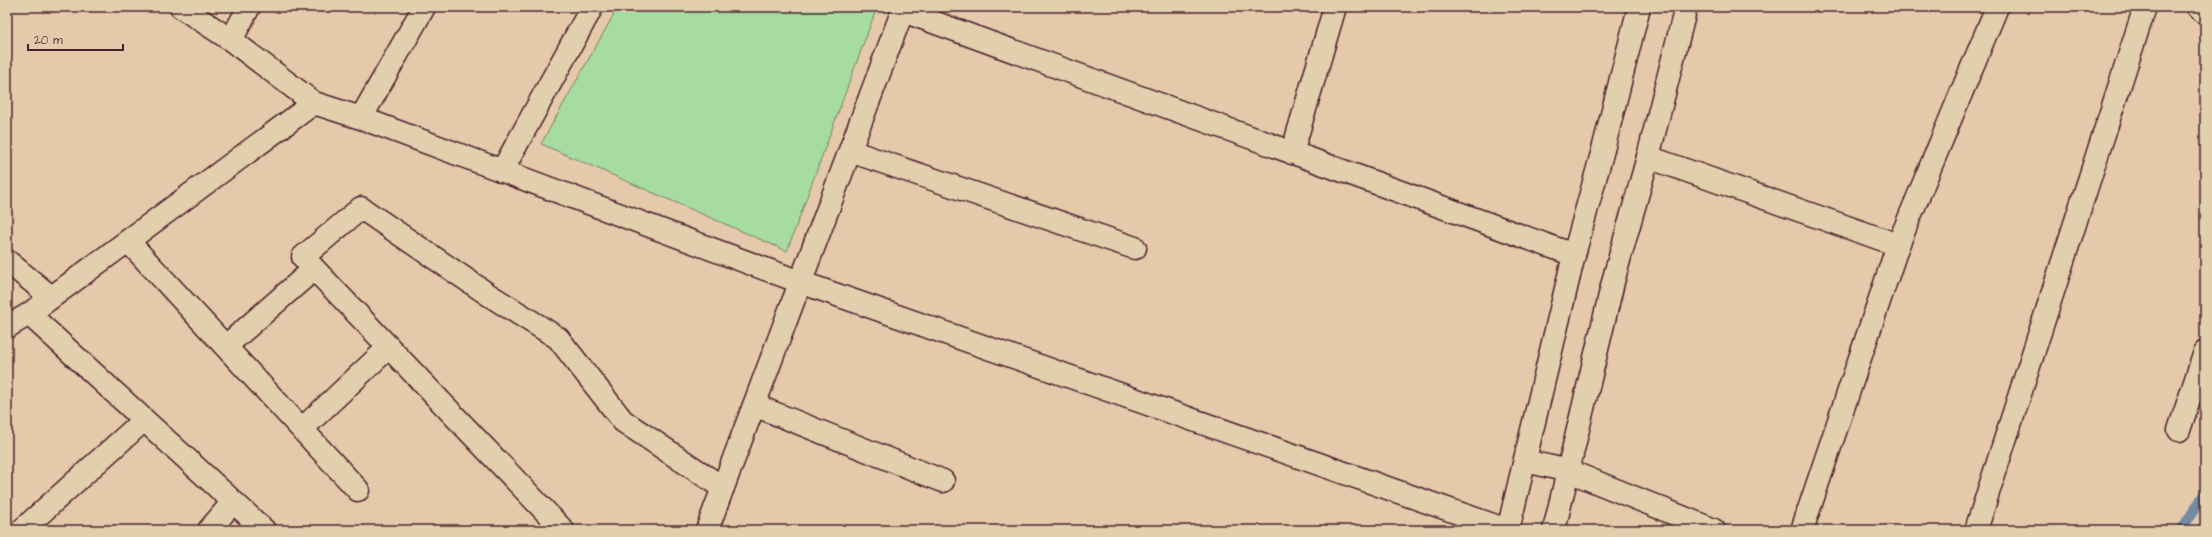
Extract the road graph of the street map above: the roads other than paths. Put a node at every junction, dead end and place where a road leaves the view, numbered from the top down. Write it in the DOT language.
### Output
graph roads {
  1 [pos="181,7"];
  2 [pos="250,7"];
  3 [pos="424,7"];
  4 [pos="592,7"];
  5 [pos="1334,7"];
  6 [pos="1639,7"];
  7 [pos="1686,7"];
  8 [pos="1997,7"];
  9 [pos="2145,7"];
  10 [pos="2198,7"];
  11 [pos="904,9"];
  12 [pos="2205,13"];
  13 [pos="231,40"];
  14 [pos="314,103"];
  15 [pos="361,118"];
  16 [pos="850,151"];
  17 [pos="1292,153"];
  18 [pos="1648,157"];
  19 [pos="502,171"];
  20 [pos="128,240"];
  21 [pos="1898,245"];
  22 [pos="1135,248"];
  23 [pos="1574,255"];
  24 [pos="7,261"];
  25 [pos="314,269"];
  26 [pos="800,282"];
  27 [pos="51,297"];
  28 [pos="29,314"];
  29 [pos="7,327"];
  30 [pos="226,346"];
  31 [pos="389,347"];
  32 [pos="2205,352"];
  33 [pos="754,405"];
  34 [pos="144,420"];
  35 [pos="302,429"];
  36 [pos="2179,430"];
  37 [pos="1525,461"];
  38 [pos="1569,471"];
  39 [pos="943,480"];
  40 [pos="723,488"];
  41 [pos="358,490"];
  42 [pos="233,502"];
  43 [pos="711,529"];
  44 [pos="22,530"];
  45 [pos="209,530"];
  46 [pos="264,530"];
  47 [pos="563,530"];
  48 [pos="1508,530"];
  49 [pos="1554,530"];
  50 [pos="1714,530"];
  51 [pos="1802,530"];
  52 [pos="1976,530"];
  1 -- 13 [label="street"];
  2 -- 13 [label="street"];
  3 -- 15 [label="street"];
  4 -- 19 [label="street"];
  5 -- 17 [label="street"];
  6 -- 23 [label="street"];
  7 -- 18 [label="street"];
  8 -- 21 [label="street"];
  9 -- 52 [label="street"];
  10 -- 12 [label="street"];
  11 -- 16 [label="street"];
  11 -- 17 [label="street"];
  13 -- 14 [label="street"];
  14 -- 15 [label="street"];
  14 -- 20 [label="street"];
  15 -- 19 [label="street"];
  16 -- 22 [label="street"];
  16 -- 26 [label="street"];
  17 -- 23 [label="street"];
  18 -- 21 [label="street"];
  18 -- 38 [label="street"];
  19 -- 26 [label="street"];
  20 -- 27 [label="street"];
  20 -- 30 [label="street"];
  21 -- 51 [label="street"];
  23 -- 37 [label="street"];
  24 -- 27 [label="street"];
  25 -- 30 [label="street"];
  25 -- 31 [label="street"];
  25 -- 40 [label="street"];
  26 -- 33 [label="street"];
  26 -- 48 [label="street"];
  27 -- 28 [label="street"];
  28 -- 29 [label="street"];
  28 -- 34 [label="street"];
  30 -- 35 [label="street"];
  31 -- 35 [label="street"];
  31 -- 47 [label="street"];
  32 -- 36 [label="street"];
  33 -- 39 [label="street"];
  33 -- 40 [label="street"];
  34 -- 42 [label="street"];
  34 -- 44 [label="street"];
  35 -- 41 [label="street"];
  37 -- 38 [label="street"];
  37 -- 48 [label="street"];
  38 -- 49 [label="street"];
  38 -- 50 [label="street"];
  40 -- 43 [label="street"];
  42 -- 45 [label="street"];
  42 -- 46 [label="street"];
}
